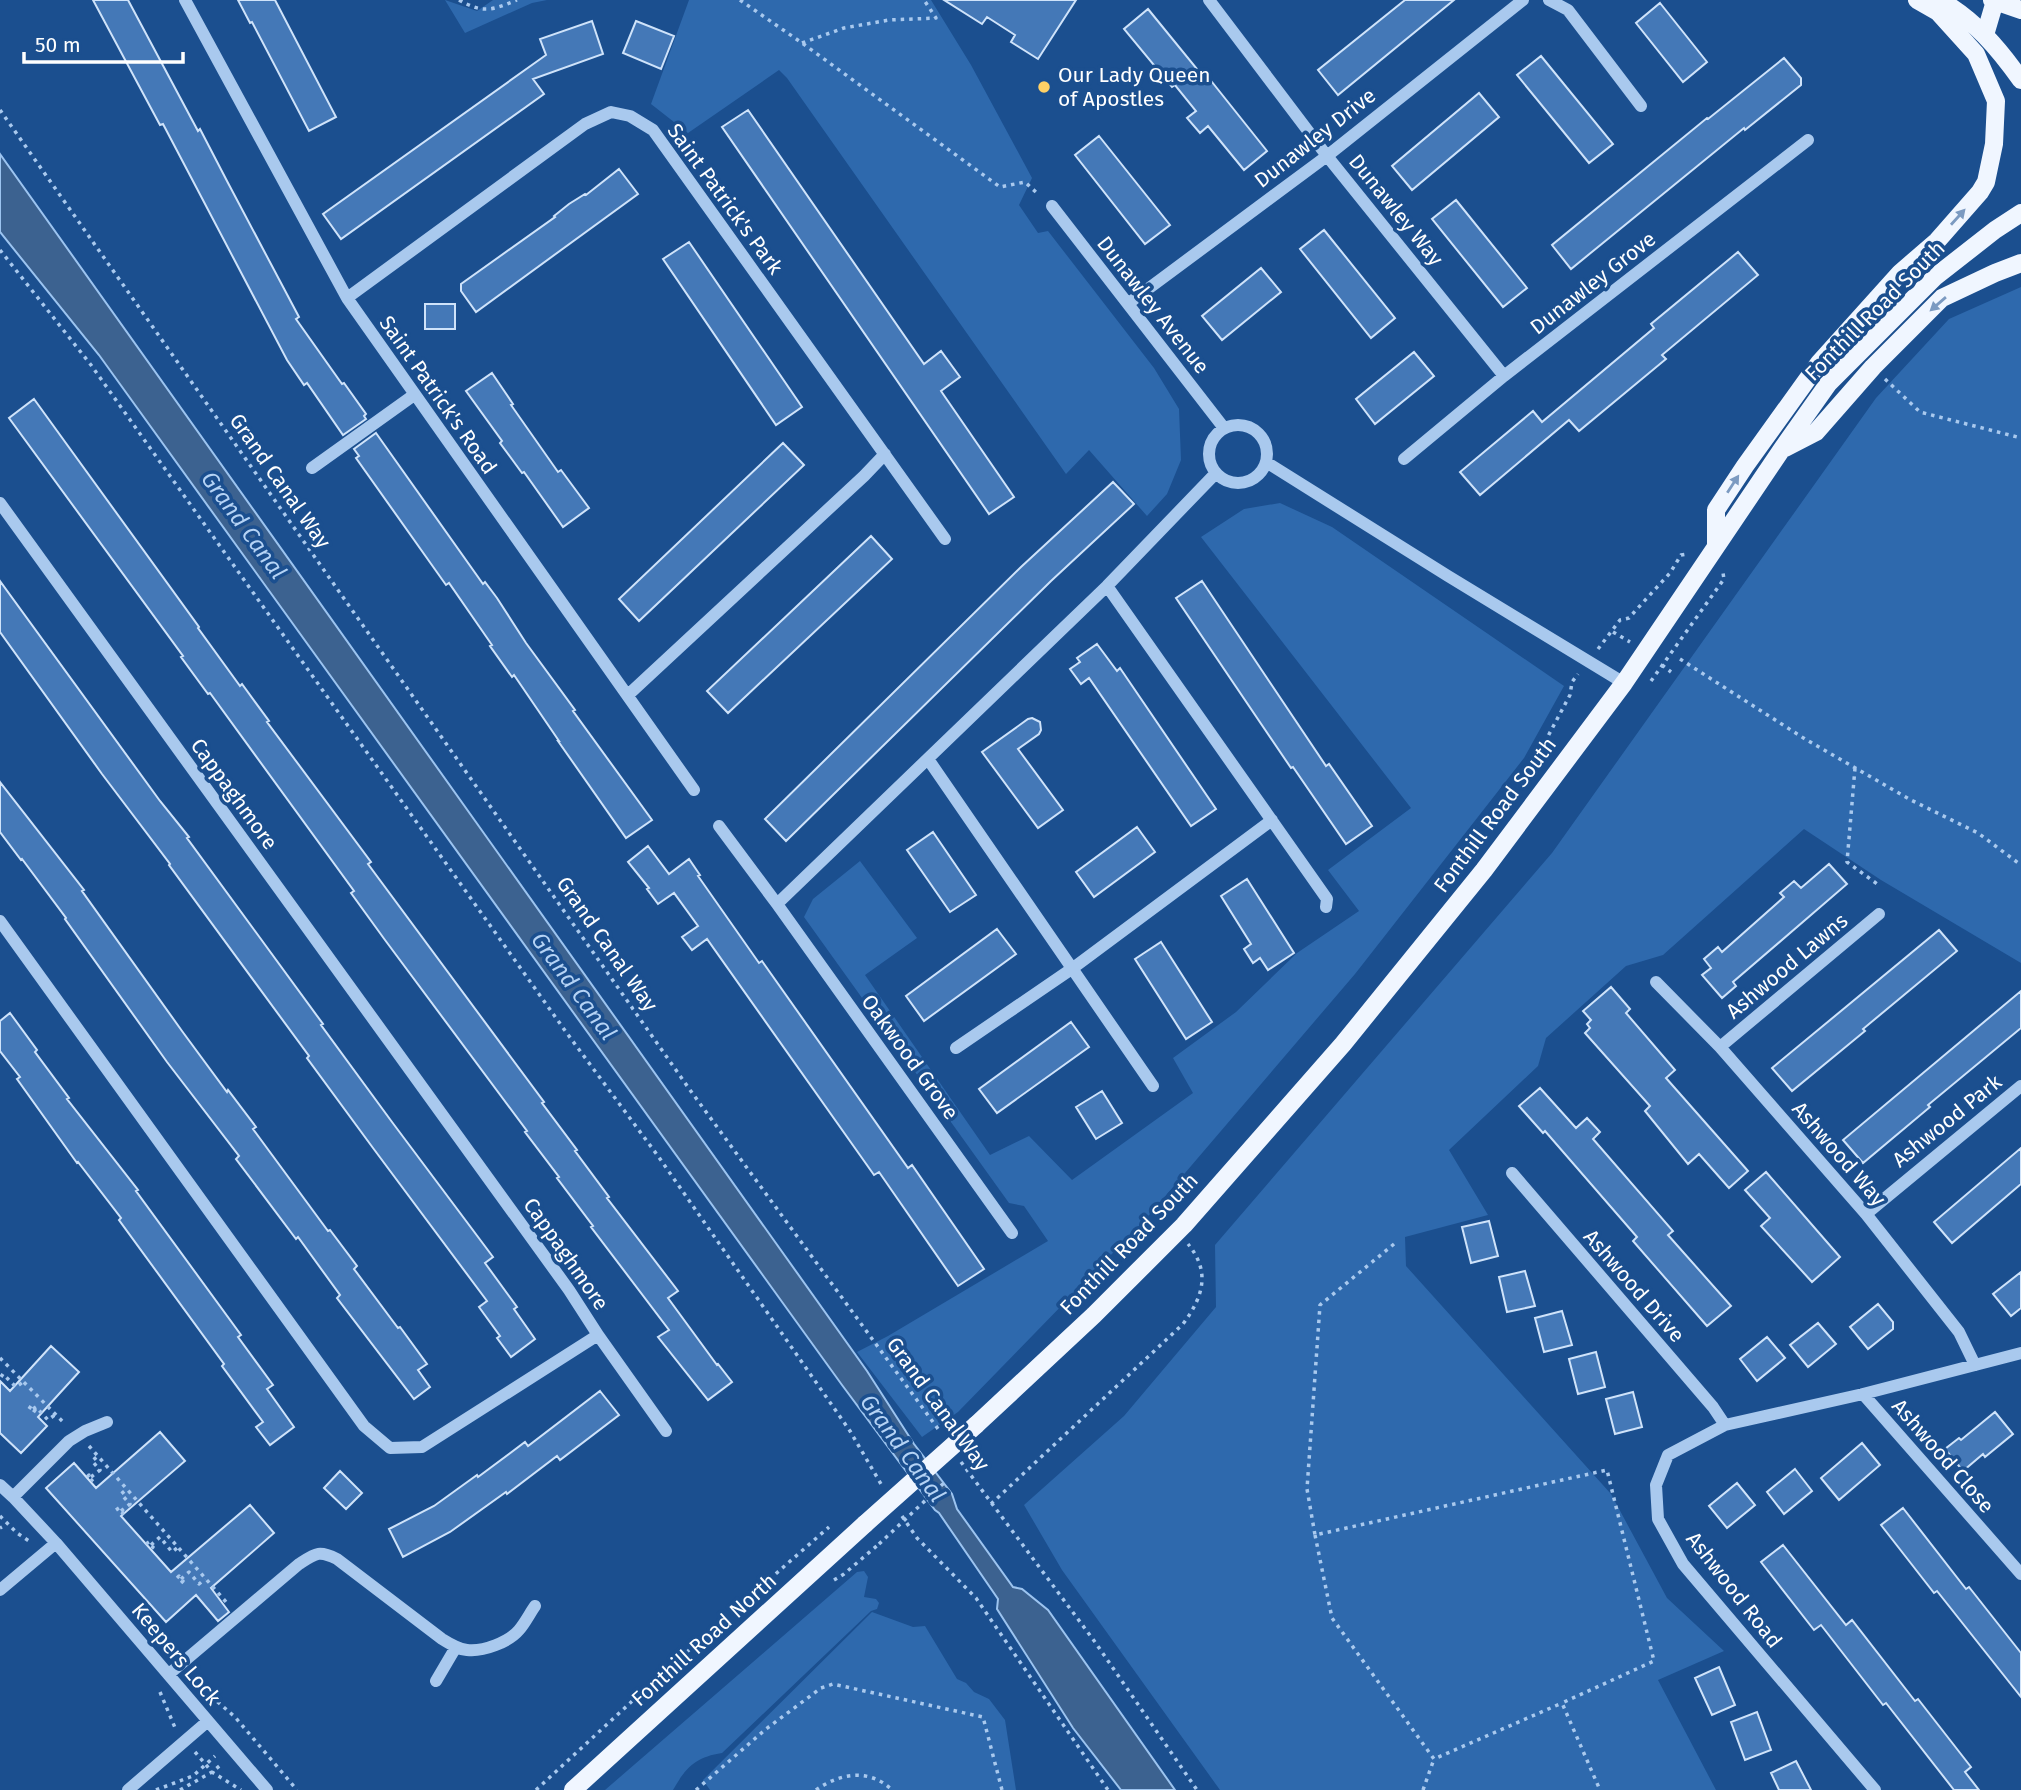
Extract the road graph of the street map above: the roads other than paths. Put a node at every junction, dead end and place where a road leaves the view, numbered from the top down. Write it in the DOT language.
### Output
graph roads {
  1 [pos="185,0"];
  2 [pos="1209,0"];
  3 [pos="1523,0"];
  4 [pos="1549,0"];
  5 [pos="1917,0"];
  6 [pos="1939,0"];
  7 [pos="1994,1"];
  8 [pos="2021,10"];
  9 [pos="1985,35"];
  10 [pos="2021,80"];
  11 [pos="1640,106"];
  12 [pos="1808,140"];
  13 [pos="1327,156"];
  14 [pos="1052,206"];
  15 [pos="2021,213"];
  16 [pos="1937,241"];
  17 [pos="1966,252"];
  18 [pos="2021,263"];
  19 [pos="347,298"];
  20 [pos="1129,303"];
  21 [pos="1504,376"];
  22 [pos="414,395"];
  23 [pos="1224,428"];
  24 [pos="1782,449"];
  25 [pos="885,454"];
  26 [pos="1404,459"];
  27 [pos="1266,462"];
  28 [pos="312,468"];
  29 [pos="1216,473"];
  30 [pos="0,503"];
  31 [pos="945,539"];
  32 [pos="1716,547"];
  33 [pos="1107,586"];
  34 [pos="1624,683"];
  35 [pos="628,695"];
  36 [pos="928,759"];
  37 [pos="694,790"];
  38 [pos="1272,820"];
  39 [pos="719,826"];
  40 [pos="777,904"];
  41 [pos="1326,907"];
  42 [pos="1879,914"];
  43 [pos="0,920"];
  44 [pos="1073,968"];
  45 [pos="1656,982"];
  46 [pos="956,1048"];
  47 [pos="1720,1048"];
  48 [pos="1153,1086"];
  49 [pos="2021,1086"];
  50 [pos="1512,1173"];
  51 [pos="1866,1214"];
  52 [pos="1012,1233"];
  53 [pos="598,1335"];
  54 [pos="2021,1353"];
  55 [pos="1975,1365"];
  56 [pos="1863,1394"];
  57 [pos="107,1422"];
  58 [pos="1725,1425"];
  59 [pos="666,1431"];
  60 [pos="0,1485"];
  61 [pos="13,1497"];
  62 [pos="865,1524"];
  63 [pos="56,1543"];
  64 [pos="2021,1574"];
  65 [pos="0,1590"];
  66 [pos="535,1605"];
  67 [pos="456,1647"];
  68 [pos="169,1674"];
  69 [pos="436,1681"];
  70 [pos="208,1721"];
  71 [pos="573,1789"];
  72 [pos="128,1790"];
  73 [pos="267,1790"];
  74 [pos="1875,1790"];
  1 -- 19 [label="street, Saint Patrick's Road"];
  2 -- 13 [label="street, Dunawley Way"];
  3 -- 13 [label="street, Dunawley Drive"];
  4 -- 11 [label="street"];
  16 -- 5 [label="main road, one-way"];
  6 -- 9 [label="main road"];
  7 -- 8 [label="main road"];
  7 -- 9 [label="main road"];
  9 -- 10 [label="main road"];
  12 -- 21 [label="street, Dunawley Grove"];
  13 -- 20 [label="street, Dunawley Drive"];
  13 -- 21 [label="street, Dunawley Way"];
  14 -- 20 [label="street, Dunawley Avenue"];
  15 -- 17 [label="main road, Fonthill Road South"];
  16 -- 17 [label="main road"];
  32 -- 16 [label="main road, one-way"];
  17 -- 24 [label="main road, Fonthill Road South"];
  18 -- 24 [label="main road, one-way"];
  19 -- 22 [label="street, Saint Patrick's Road"];
  19 -- 25 [label="street, Saint Patrick's Park"];
  20 -- 23 [label="street, Dunawley Avenue"];
  21 -- 26 [label="street, Dunawley Grove"];
  22 -- 28 [label="street"];
  22 -- 35 [label="street, Saint Patrick's Road"];
  23 -- 27 [label="street"];
  23 -- 29 [label="street"];
  24 -- 32 [label="main road, Fonthill Road South"];
  25 -- 31 [label="street, Saint Patrick's Park"];
  25 -- 35 [label="street"];
  27 -- 29 [label="street"];
  27 -- 34 [label="street"];
  29 -- 33 [label="street"];
  30 -- 53 [label="street, Cappaghmore"];
  32 -- 34 [label="main road, Fonthill Road South"];
  33 -- 36 [label="street"];
  33 -- 38 [label="street"];
  34 -- 62 [label="main road, Fonthill Road South, bridge"];
  35 -- 37 [label="street, Saint Patrick's Road"];
  36 -- 40 [label="street"];
  36 -- 44 [label="street"];
  38 -- 41 [label="street"];
  38 -- 44 [label="street, Oakwood Grove"];
  39 -- 40 [label="street, Oakwood Grove"];
  40 -- 52 [label="street, Oakwood Grove"];
  42 -- 47 [label="street, Ashwood Lawns"];
  43 -- 53 [label="street, Cappaghmore"];
  44 -- 46 [label="street, Oakwood Grove"];
  44 -- 48 [label="street"];
  45 -- 47 [label="street, Ashwood Way"];
  47 -- 51 [label="street, Ashwood Way"];
  49 -- 51 [label="street, Ashwood Park"];
  50 -- 58 [label="street, Ashwood Drive"];
  51 -- 55 [label="street, Ashwood Way"];
  53 -- 59 [label="street"];
  54 -- 55 [label="street, Ashwood Road"];
  55 -- 56 [label="street, Ashwood Road"];
  56 -- 58 [label="street, Ashwood Road"];
  56 -- 64 [label="street, Ashwood Close"];
  57 -- 61 [label="street"];
  58 -- 74 [label="street, Ashwood Road"];
  60 -- 61 [label="street, Keepers Lock"];
  61 -- 63 [label="street, Keepers Lock"];
  62 -- 71 [label="main road, Fonthill Road North"];
  63 -- 65 [label="street"];
  63 -- 68 [label="street, Keepers Lock"];
  66 -- 67 [label="street"];
  67 -- 68 [label="street"];
  67 -- 69 [label="street"];
  68 -- 70 [label="street, Keepers Lock"];
  70 -- 72 [label="street"];
  70 -- 73 [label="street, Keepers Lock"];
}
